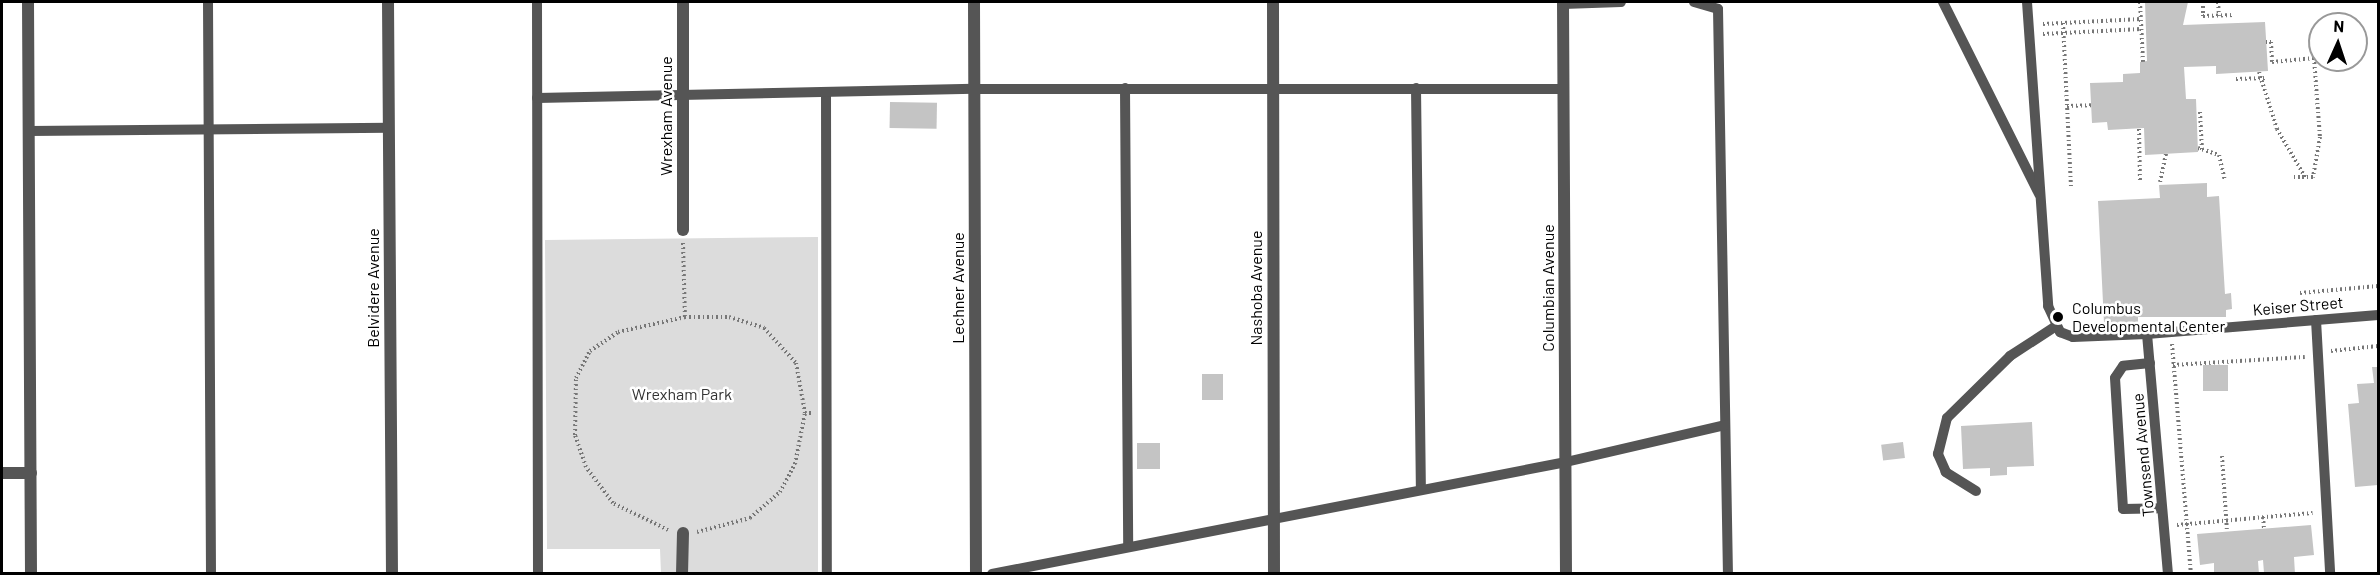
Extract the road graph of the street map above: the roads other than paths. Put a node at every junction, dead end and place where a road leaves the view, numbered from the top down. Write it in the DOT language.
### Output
graph roads {
  1 [pos="28,2"];
  2 [pos="208,2"];
  3 [pos="388,2"];
  4 [pos="537,2"];
  5 [pos="683,2"];
  6 [pos="974,2"];
  7 [pos="1273,2"];
  8 [pos="1563,2"];
  9 [pos="1621,2"];
  10 [pos="1694,2"];
  11 [pos="1943,2"];
  12 [pos="2027,2"];
  13 [pos="1272,86"];
  14 [pos="1416,87"];
  15 [pos="1125,88"];
  16 [pos="974,89"];
  17 [pos="1563,89"];
  18 [pos="826,92"];
  19 [pos="683,96"];
  20 [pos="537,98"];
  21 [pos="209,127"];
  22 [pos="389,128"];
  23 [pos="29,131"];
  24 [pos="2041,199"];
  25 [pos="683,230"];
  26 [pos="2379,315"];
  27 [pos="2316,320"];
  28 [pos="2056,326"];
  29 [pos="2147,334"];
  30 [pos="2150,363"];
  31 [pos="1725,425"];
  32 [pos="1566,462"];
  33 [pos="2,473"];
  34 [pos="31,473"];
  35 [pos="1421,489"];
  36 [pos="1977,491"];
  37 [pos="2162,508"];
  38 [pos="1273,516"];
  39 [pos="683,533"];
  40 [pos="1128,546"];
  41 [pos="31,573"];
  42 [pos="211,573"];
  43 [pos="392,573"];
  44 [pos="538,573"];
  45 [pos="682,573"];
  46 [pos="827,573"];
  47 [pos="976,573"];
  48 [pos="992,573"];
  49 [pos="1274,573"];
  50 [pos="1566,573"];
  51 [pos="1728,573"];
  52 [pos="2168,573"];
  53 [pos="2330,573"];
  1 -- 23 [label="street"];
  2 -- 21 [label="lane"];
  3 -- 22 [label="street, Belvidere Avenue"];
  4 -- 20 [label="lane"];
  5 -- 19 [label="street, Wrexham Avenue"];
  6 -- 16 [label="street, Lechner Avenue"];
  7 -- 13 [label="street, Nashoba Avenue"];
  8 -- 9 [label="lane"];
  8 -- 17 [label="street, Columbian Avenue"];
  10 -- 31 [label="lane"];
  11 -- 24 [label="lane"];
  12 -- 24 [label="lane"];
  13 -- 14 [label="lane"];
  13 -- 15 [label="lane"];
  13 -- 38 [label="street, Nashoba Avenue"];
  14 -- 17 [label="lane"];
  14 -- 35 [label="lane"];
  15 -- 16 [label="lane"];
  15 -- 40 [label="lane"];
  16 -- 18 [label="lane"];
  16 -- 47 [label="street, Lechner Avenue"];
  17 -- 32 [label="street, Columbian Avenue"];
  18 -- 19 [label="lane"];
  18 -- 46 [label="lane"];
  19 -- 20 [label="lane"];
  19 -- 25 [label="street, Wrexham Avenue"];
  20 -- 44 [label="lane"];
  21 -- 22 [label="lane"];
  21 -- 23 [label="lane"];
  21 -- 42 [label="lane"];
  22 -- 43 [label="street, Belvidere Avenue"];
  23 -- 34 [label="street"];
  24 -- 28 [label="lane"];
  26 -- 27 [label="lane, Keiser Street"];
  27 -- 29 [label="lane, Keiser Street"];
  27 -- 53 [label="lane"];
  28 -- 29 [label="lane, Keiser Street"];
  28 -- 36 [label="lane"];
  29 -- 30 [label="lane, Townsend Avenue"];
  30 -- 37 [label="lane, Townsend Avenue"];
  30 -- 37 [label="lane"];
  31 -- 32 [label="lane"];
  31 -- 51 [label="lane"];
  32 -- 35 [label="lane"];
  32 -- 50 [label="street, Columbian Avenue"];
  33 -- 34 [label="street"];
  34 -- 41 [label="street"];
  35 -- 38 [label="lane"];
  37 -- 52 [label="lane, Townsend Avenue"];
  38 -- 40 [label="lane"];
  38 -- 49 [label="street, Nashoba Avenue"];
  39 -- 45 [label="street"];
  40 -- 48 [label="lane"];
}
